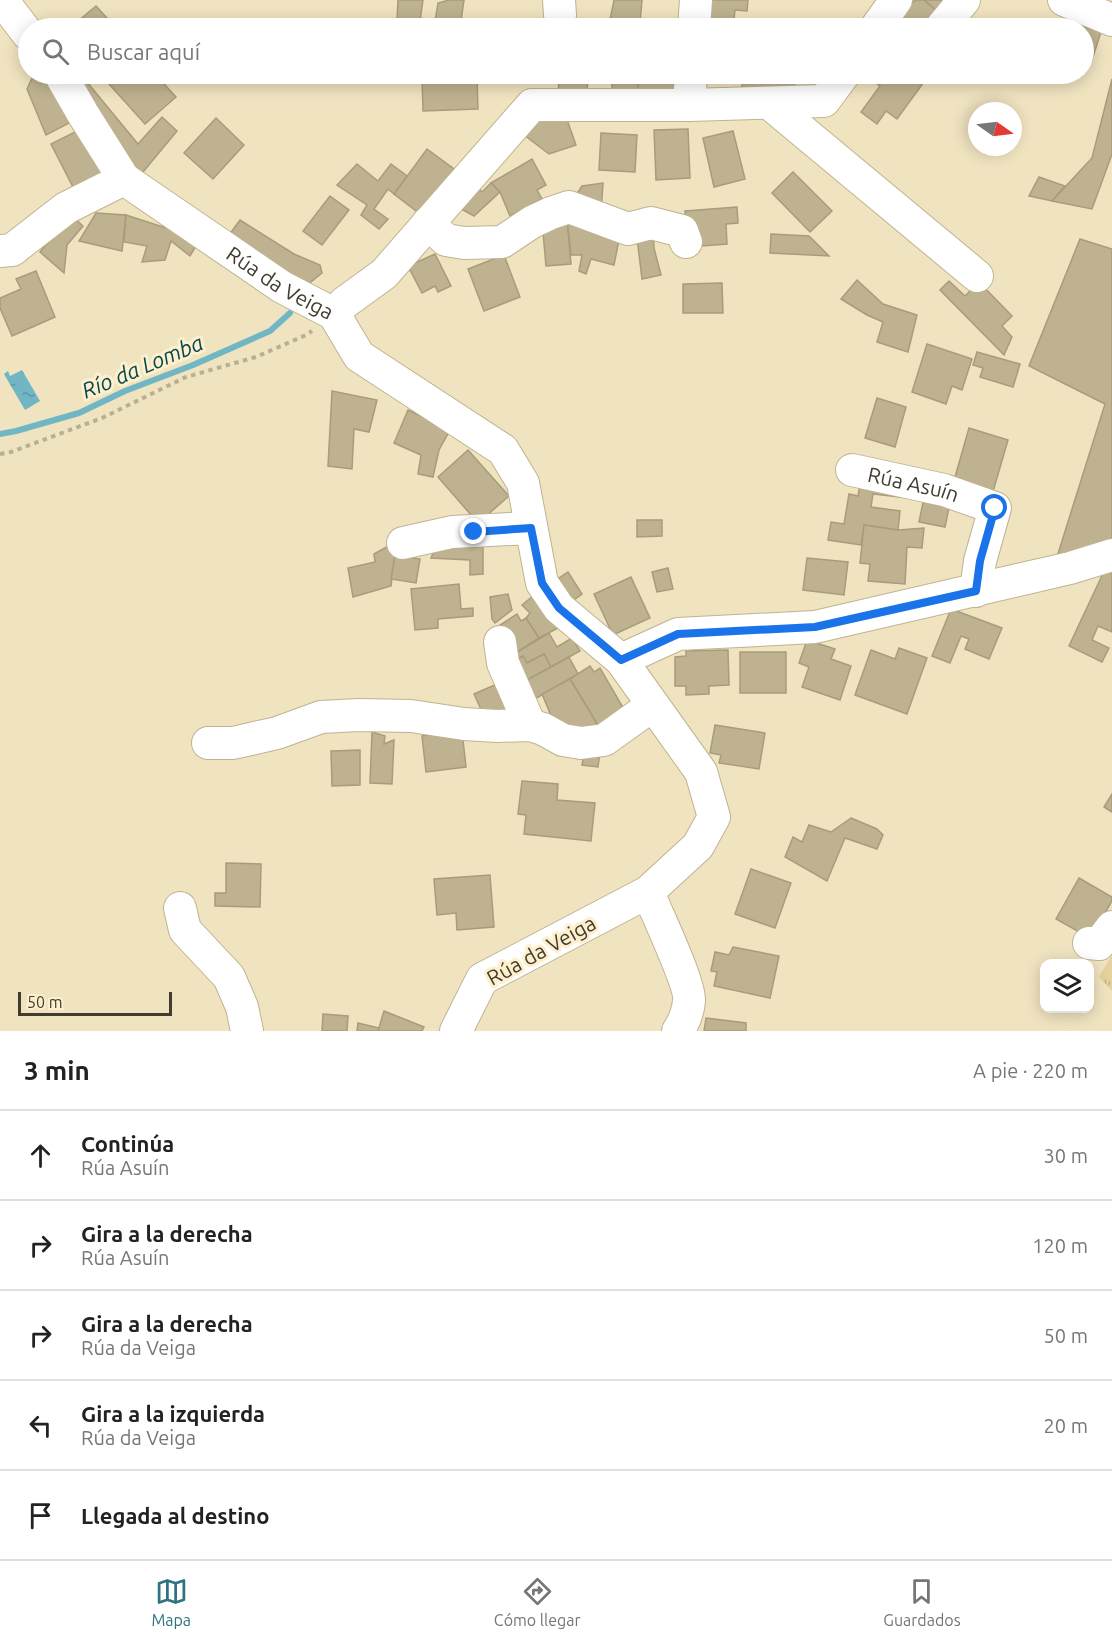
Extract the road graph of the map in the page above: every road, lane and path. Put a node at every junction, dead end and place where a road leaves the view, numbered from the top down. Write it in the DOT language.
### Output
graph roads {
  1 [pos="2,0"];
  2 [pos="696,0"];
  3 [pos="896,0"];
  4 [pos="964,0"];
  5 [pos="1064,0"];
  6 [pos="695,18"];
  7 [pos="883,18"];
  8 [pos="949,18"];
  9 [pos="1112,20"];
  10 [pos="18,21"];
  11 [pos="66,84"];
  12 [pos="690,84"];
  13 [pos="837,84"];
  14 [pos="769,103"];
  15 [pos="689,105"];
  16 [pos="124,179"];
  17 [pos="428,223"];
  18 [pos="686,242"];
  19 [pos="0,251"];
  20 [pos="977,276"];
  21 [pos="334,314"];
  22 [pos="0,454"];
  23 [pos="852,470"];
  24 [pos="531,528"];
  25 [pos="403,543"];
  26 [pos="1112,555"];
  27 [pos="976,591"];
  28 [pos="500,642"];
  29 [pos="621,660"];
  30 [pos="653,705"];
  31 [pos="530,725"];
  32 [pos="208,743"];
  33 [pos="648,892"];
  34 [pos="180,908"];
  35 [pos="247,1031"];
  36 [pos="456,1031"];
  37 [pos="678,1031"];
  1 -- 10 [label="street"];
  2 -- 6 [label="street"];
  3 -- 7 [label="street"];
  4 -- 8 [label="street"];
  5 -- 9 [label="street"];
  11 -- 16 [label="street"];
  12 -- 15 [label="street"];
  13 -- 14 [label="street"];
  14 -- 15 [label="street"];
  14 -- 20 [label="street"];
  15 -- 17 [label="street"];
  16 -- 19 [label="street"];
  16 -- 21 [label="street, Rúa da Veiga"];
  17 -- 18 [label="street"];
  17 -- 21 [label="street"];
  21 -- 22 [label="path"];
  21 -- 24 [label="street, Rúa da Veiga"];
  23 -- 27 [label="street, Rúa Asuín"];
  24 -- 25 [label="street"];
  24 -- 29 [label="street, Rúa da Veiga"];
  26 -- 27 [label="street"];
  27 -- 29 [label="street"];
  28 -- 31 [label="street"];
  29 -- 30 [label="street, Rúa da Veiga"];
  30 -- 31 [label="street"];
  30 -- 33 [label="street, Rúa da Veiga"];
  31 -- 32 [label="street"];
  33 -- 36 [label="street, Rúa da Veiga"];
  33 -- 37 [label="street"];
  34 -- 35 [label="street"];
}
